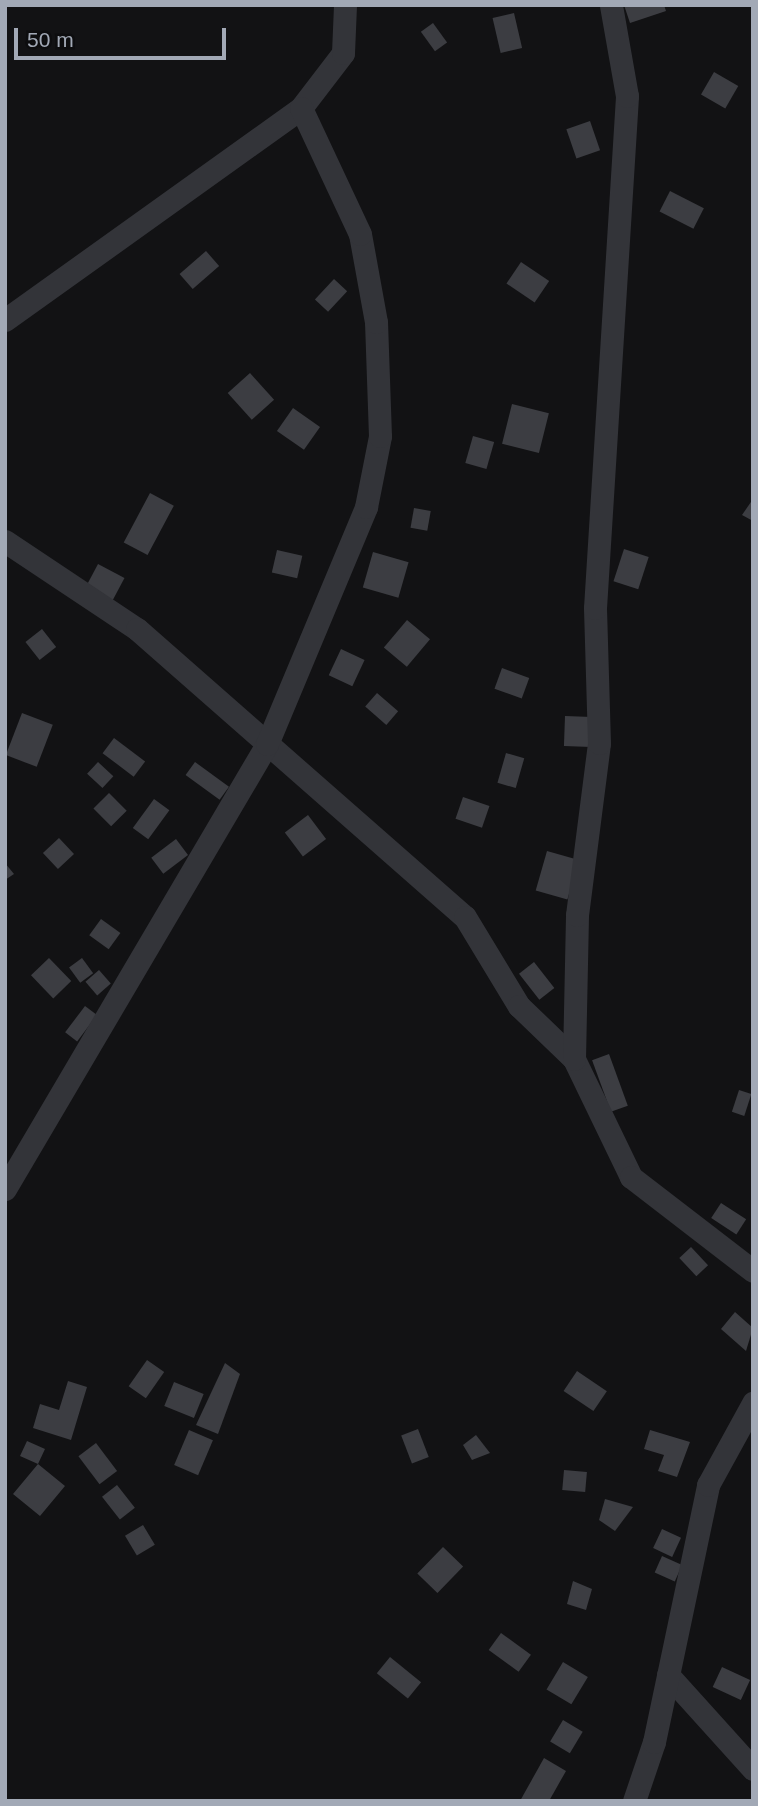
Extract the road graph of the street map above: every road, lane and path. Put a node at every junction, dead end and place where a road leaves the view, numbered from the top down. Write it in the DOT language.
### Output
graph roads {
  1 [pos="345,5"];
  2 [pos="611,5"];
  3 [pos="301,108"];
  4 [pos="5,320"];
  5 [pos="5,541"];
  6 [pos="267,744"];
  7 [pos="575,1059"];
  8 [pos="5,1189"];
  9 [pos="753,1271"];
  10 [pos="753,1403"];
  11 [pos="668,1675"];
  12 [pos="753,1769"];
  13 [pos="634,1801"];
  1 -- 3 [label="street"];
  2 -- 7 [label="street"];
  3 -- 4 [label="street"];
  3 -- 6 [label="street"];
  5 -- 6 [label="street"];
  6 -- 7 [label="street"];
  6 -- 8 [label="street"];
  7 -- 9 [label="street"];
  10 -- 11 [label="street"];
  11 -- 12 [label="street"];
  11 -- 13 [label="street"];
}
